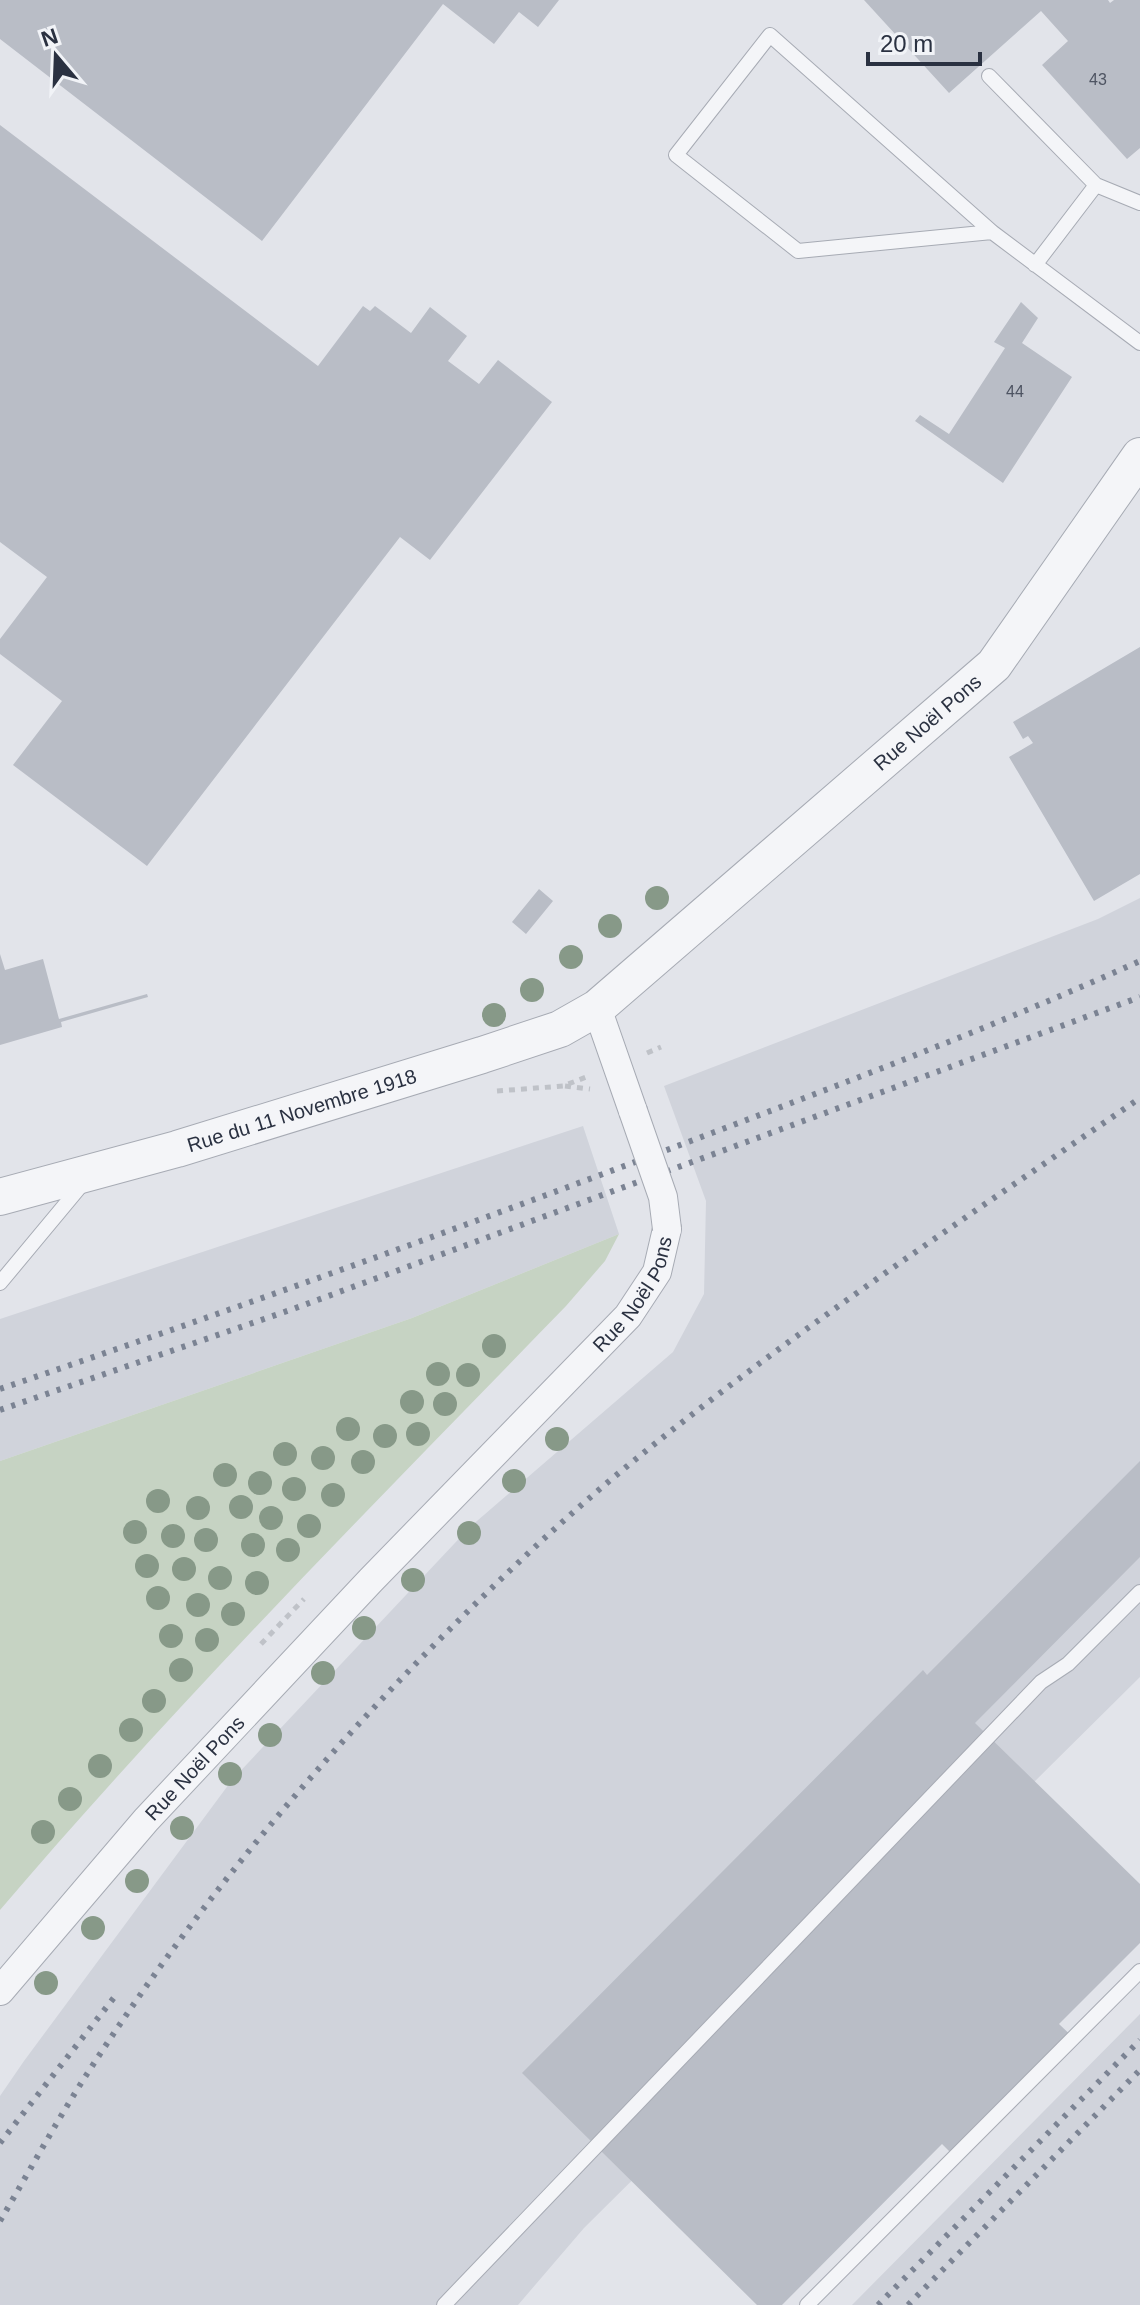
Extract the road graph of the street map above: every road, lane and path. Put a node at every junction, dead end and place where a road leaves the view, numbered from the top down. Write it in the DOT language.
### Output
graph roads {
  1 [pos="989,76"];
  2 [pos="1096,185"];
  3 [pos="1140,203"];
  4 [pos="992,232"];
  5 [pos="1035,265"];
  6 [pos="1140,343"];
  7 [pos="1140,456"];
  8 [pos="597,1008"];
  9 [pos="661,1047"];
  10 [pos="617,1065"];
  11 [pos="563,1086"];
  12 [pos="493,1091"];
  13 [pos="597,1102"];
  14 [pos="93,1173"];
  15 [pos="0,1197"];
  16 [pos="0,1283"];
  17 [pos="1140,1592"];
  18 [pos="1140,1971"];
  19 [pos="0,1991"];
  20 [pos="444,2305"];
  21 [pos="807,2305"];
  1 -- 2 [label="lane"];
  2 -- 3 [label="lane"];
  2 -- 5 [label="lane"];
  4 -- 4 [label="lane"];
  4 -- 5 [label="lane"];
  5 -- 6 [label="lane"];
  7 -- 8 [label="street, Rue Noël Pons"];
  8 -- 10 [label="street, Rue Noël Pons"];
  8 -- 14 [label="street, Rue du 11 Novembre 1918"];
  9 -- 10 [label="path"];
  10 -- 11 [label="path"];
  10 -- 19 [label="street, Rue Noël Pons, bridge"];
  11 -- 12 [label="path"];
  11 -- 13 [label="path"];
  14 -- 15 [label="street, Rue du 11 Novembre 1918"];
  14 -- 16 [label="lane"];
  17 -- 20 [label="lane"];
  18 -- 21 [label="lane"];
}
